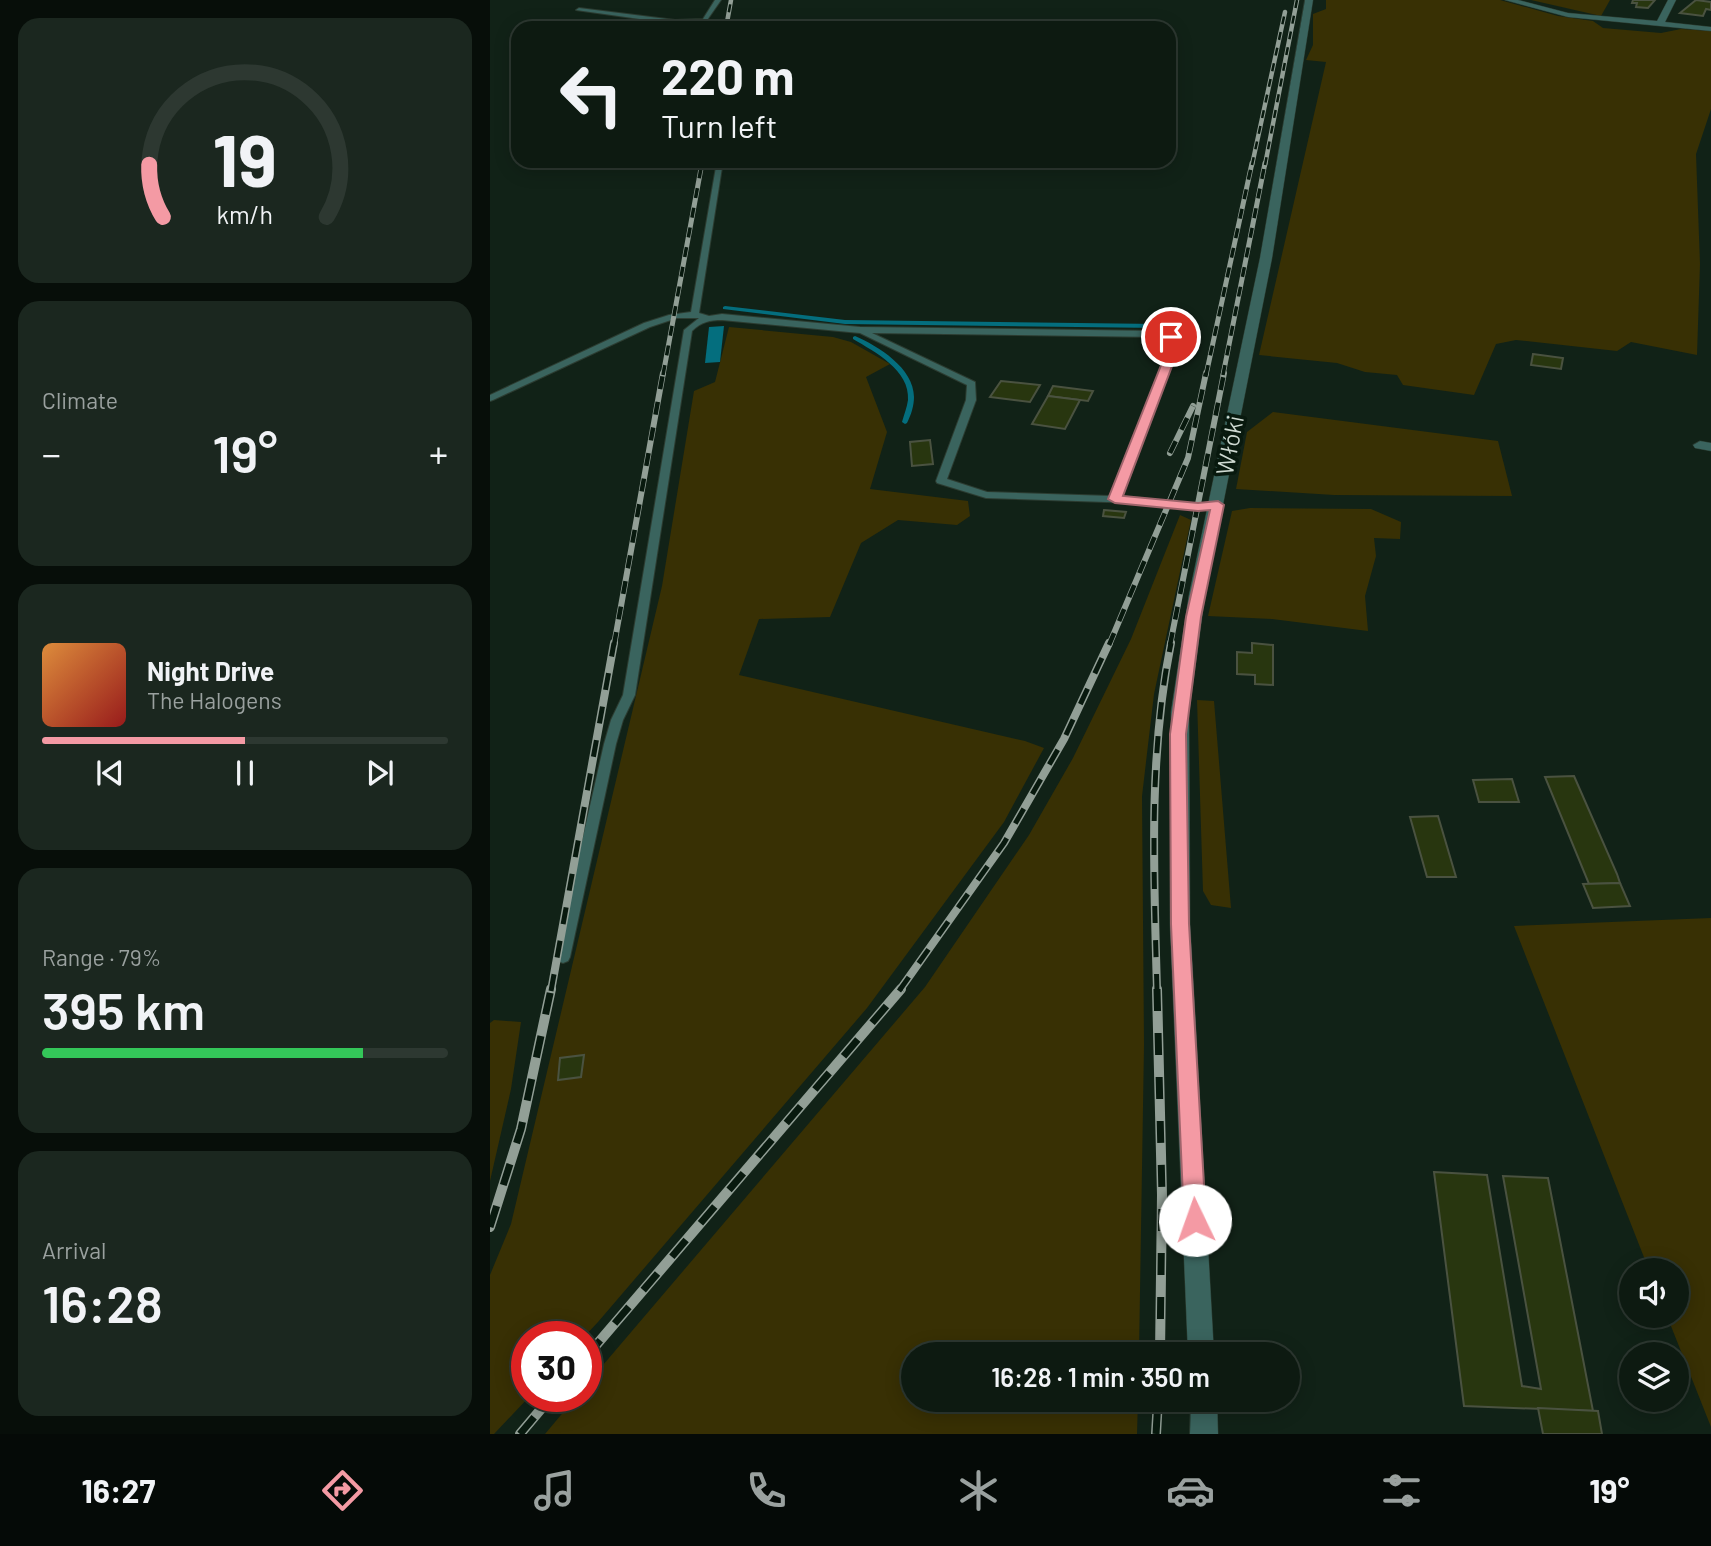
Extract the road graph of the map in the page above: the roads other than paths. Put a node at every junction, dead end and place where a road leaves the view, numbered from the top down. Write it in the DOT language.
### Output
graph roads {
  1 [pos="718,0"];
  2 [pos="1309,0"];
  3 [pos="1509,0"];
  4 [pos="1672,0"];
  5 [pos="579,10"];
  6 [pos="667,21"];
  7 [pos="705,21"];
  8 [pos="1660,24"];
  9 [pos="1711,29"];
  10 [pos="719,168"];
  11 [pos="695,314"];
  12 [pos="707,318"];
  13 [pos="860,330"];
  14 [pos="490,398"];
  15 [pos="1115,499"];
  16 [pos="1218,505"];
  17 [pos="563,957"];
  18 [pos="1200,1342"];
  19 [pos="1204,1412"];
  20 [pos="1204,1434"];
  1 -- 7 [label="lane"];
  2 -- 16 [label="street, Włóki"];
  3 -- 8 [label="street"];
  4 -- 8 [label="street"];
  5 -- 6 [label="lane"];
  8 -- 9 [label="street"];
  10 -- 11 [label="lane"];
  11 -- 12 [label="lane"];
  11 -- 14 [label="lane"];
  12 -- 13 [label="lane"];
  12 -- 17 [label="lane"];
  13 -- 15 [label="lane"];
  13 -- 15 [label="lane"];
  15 -- 16 [label="lane"];
  16 -- 18 [label="street, Włóki"];
  19 -- 20 [label="street"];
}
